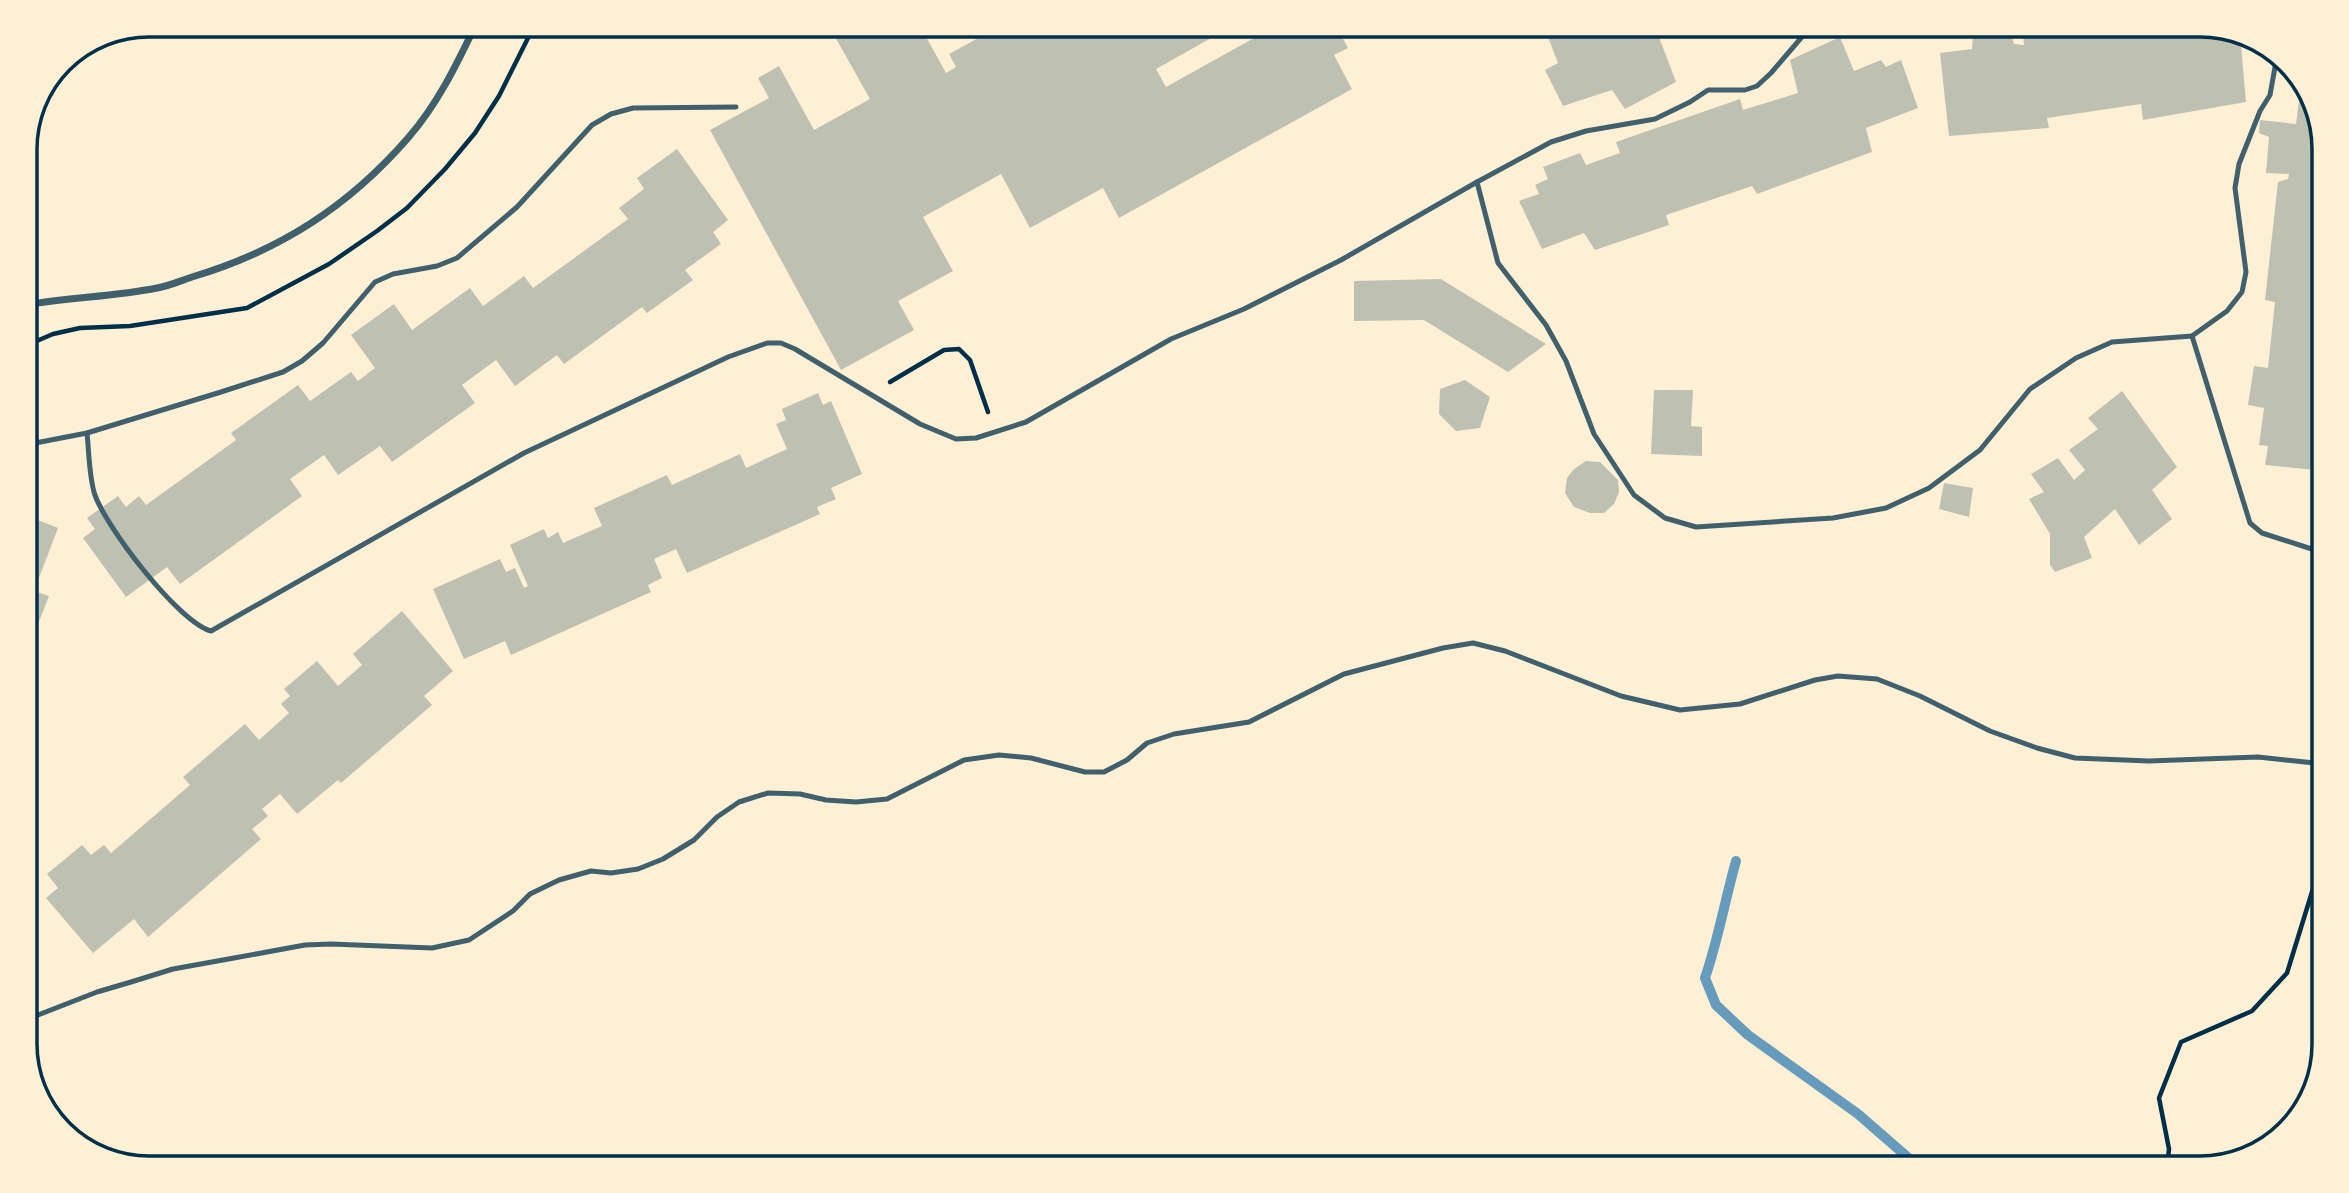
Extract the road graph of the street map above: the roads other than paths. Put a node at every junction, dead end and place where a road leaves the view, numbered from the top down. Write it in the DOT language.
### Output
graph roads {
  1 [pos="470,37"];
  2 [pos="1802,37"];
  3 [pos="2275,66"];
  4 [pos="736,107"];
  5 [pos="1476,182"];
  6 [pos="37,303"];
  7 [pos="2192,336"];
  8 [pos="87,433"];
  9 [pos="37,443"];
  10 [pos="2312,549"];
  11 [pos="2312,763"];
  12 [pos="37,1015"];
  1 -- 6 [label="street"];
  2 -- 5 [label="lane"];
  3 -- 7 [label="lane"];
  4 -- 8 [label="lane"];
  5 -- 7 [label="lane"];
  5 -- 8 [label="lane"];
  7 -- 10 [label="lane"];
  8 -- 9 [label="lane"];
  11 -- 12 [label="lane"];
}
